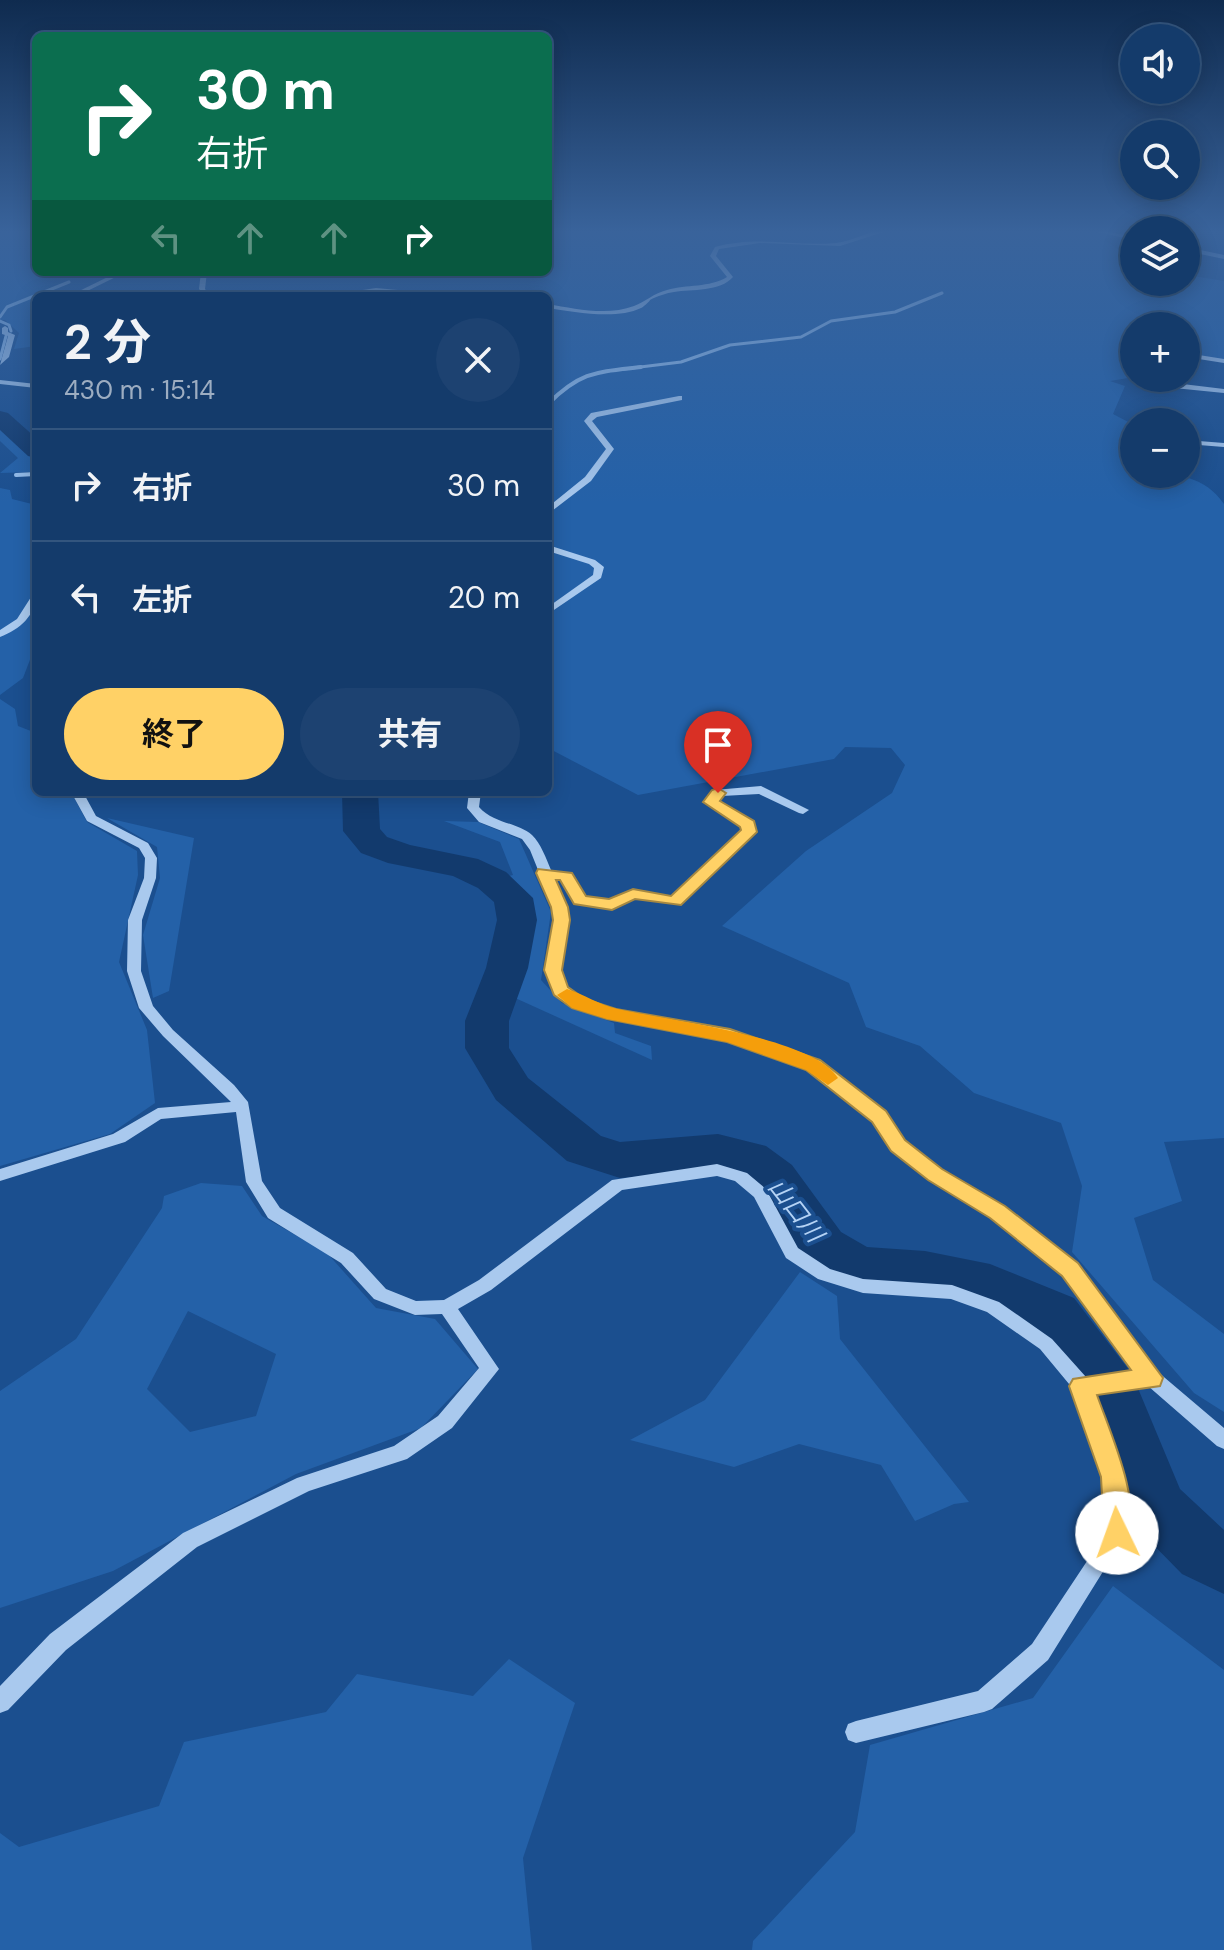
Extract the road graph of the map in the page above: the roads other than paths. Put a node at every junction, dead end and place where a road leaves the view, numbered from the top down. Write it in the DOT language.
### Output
graph roads {
  1 [pos="5,328"];
  2 [pos="1200,357"];
  3 [pos="1224,361"];
  4 [pos="0,363"];
  5 [pos="0,382"];
  6 [pos="32,386"];
  7 [pos="1200,389"];
  8 [pos="1224,391"];
  9 [pos="679,398"];
  10 [pos="1200,443"];
  11 [pos="1224,445"];
  12 [pos="552,508"];
  13 [pos="552,549"];
  14 [pos="32,603"];
  15 [pos="552,608"];
  16 [pos="0,634"];
  17 [pos="79,796"];
  18 [pos="474,796"];
  19 [pos="803,810"];
  20 [pos="544,873"];
  21 [pos="243,1106"];
  22 [pos="0,1175"];
  23 [pos="447,1307"];
  24 [pos="1151,1378"];
  25 [pos="1082,1386"];
  26 [pos="1224,1440"];
  27 [pos="0,1702"];
  28 [pos="856,1732"];
  1 -- 4 [label="street"];
  2 -- 3 [label="street"];
  5 -- 6 [label="street"];
  7 -- 8 [label="street"];
  9 -- 12 [label="street"];
  10 -- 11 [label="street"];
  13 -- 15 [label="street"];
  14 -- 16 [label="street"];
  17 -- 21 [label="street"];
  18 -- 20 [label="street"];
  19 -- 20 [label="street"];
  20 -- 24 [label="street"];
  21 -- 22 [label="street"];
  21 -- 23 [label="street"];
  23 -- 25 [label="street"];
  23 -- 27 [label="street"];
  24 -- 25 [label="street"];
  24 -- 26 [label="street"];
  25 -- 28 [label="street"];
}
